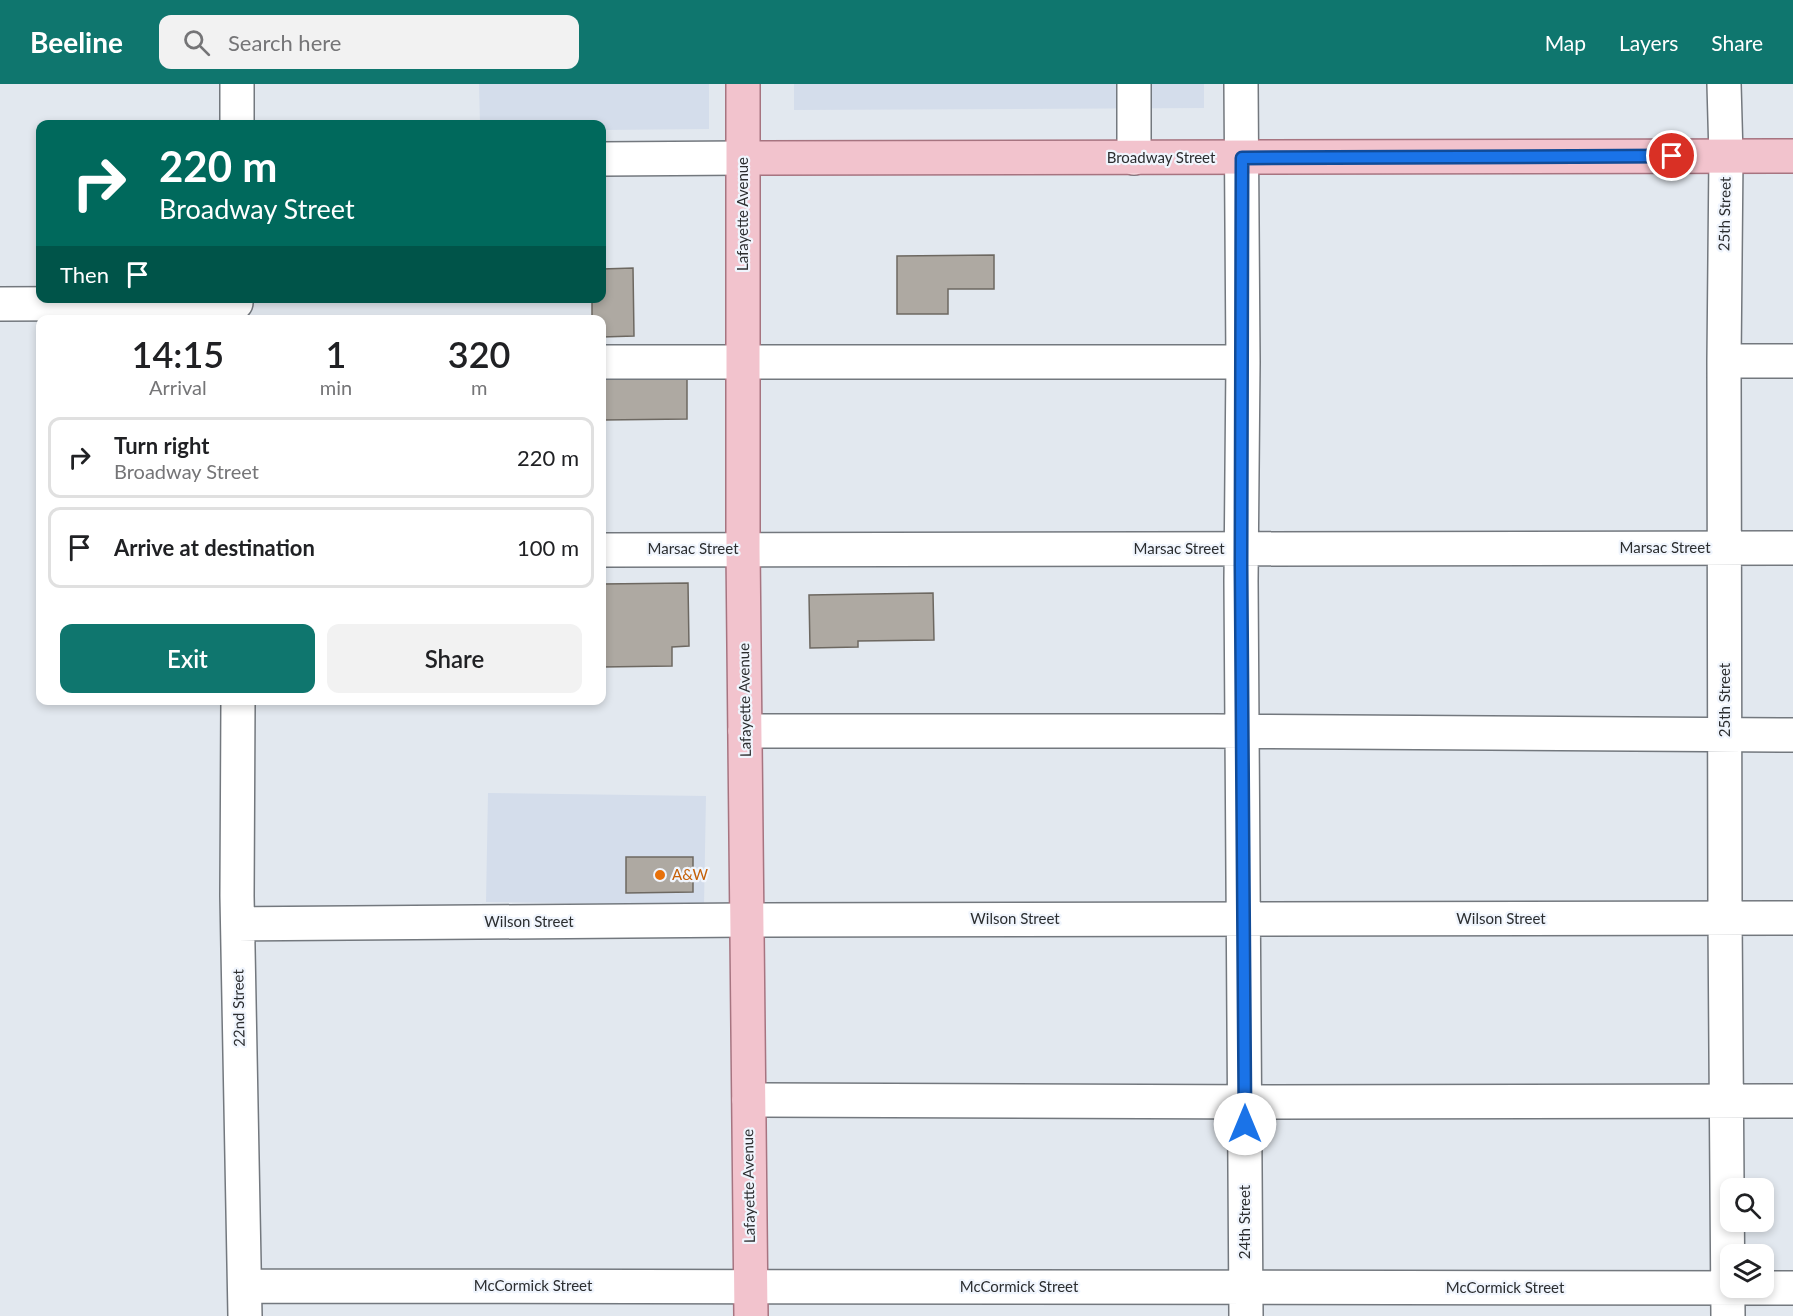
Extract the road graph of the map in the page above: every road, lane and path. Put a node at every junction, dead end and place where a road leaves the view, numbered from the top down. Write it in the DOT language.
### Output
graph roads {
  1 [pos="237,84"];
  2 [pos="743,84"];
  3 [pos="1134,84"];
  4 [pos="1241,84"];
  5 [pos="1724,84"];
  6 [pos="237,120"];
  7 [pos="1726,156"];
  8 [pos="1793,156"];
  9 [pos="743,158"];
  10 [pos="1134,158"];
  11 [pos="1242,158"];
  12 [pos="606,159"];
  13 [pos="0,304"];
  14 [pos="236,307"];
  15 [pos="743,361"];
  16 [pos="1724,361"];
  17 [pos="1793,361"];
  18 [pos="606,362"];
  19 [pos="1243,363"];
  20 [pos="1724,548"];
  21 [pos="1793,548"];
  22 [pos="743,549"];
  23 [pos="1241,549"];
  24 [pos="606,550"];
  25 [pos="238,705"];
  26 [pos="745,731"];
  27 [pos="1243,732"];
  28 [pos="1726,735"];
  29 [pos="1793,735"];
  30 [pos="1725,918"];
  31 [pos="1793,918"];
  32 [pos="1243,919"];
  33 [pos="747,920"];
  34 [pos="238,924"];
  35 [pos="749,1100"];
  36 [pos="1727,1101"];
  37 [pos="1793,1101"];
  38 [pos="1245,1102"];
  39 [pos="1793,1288"];
  40 [pos="245,1301"];
  41 [pos="751,1301"];
  42 [pos="1246,1302"];
  43 [pos="1727,1302"];
  1 -- 6 [label="street"];
  2 -- 9 [label="main road, Lafayette Avenue"];
  3 -- 10 [label="street"];
  4 -- 11 [label="street, 24th Street"];
  5 -- 7 [label="street, 25th Street"];
  7 -- 8 [label="main road, Broadway Street"];
  7 -- 11 [label="main road, Broadway Street"];
  7 -- 16 [label="street, 25th Street"];
  9 -- 10 [label="main road, Broadway Street"];
  9 -- 12 [label="street, Broadway Street"];
  9 -- 15 [label="main road, Lafayette Avenue"];
  10 -- 11 [label="main road, Broadway Street"];
  11 -- 19 [label="street, 24th Street"];
  13 -- 14 [label="street"];
  15 -- 18 [label="street"];
  15 -- 19 [label="street"];
  15 -- 22 [label="main road, Lafayette Avenue"];
  16 -- 17 [label="street"];
  16 -- 20 [label="street, 25th Street"];
  19 -- 23 [label="street, 24th Street"];
  20 -- 21 [label="street, Marsac Street"];
  20 -- 23 [label="street, Marsac Street"];
  20 -- 28 [label="street, 25th Street"];
  22 -- 23 [label="street, Marsac Street"];
  22 -- 24 [label="street, Marsac Street"];
  22 -- 26 [label="main road, Lafayette Avenue"];
  23 -- 27 [label="street, 24th Street"];
  25 -- 34 [label="street, 22nd Street"];
  26 -- 27 [label="street"];
  26 -- 33 [label="main road, Lafayette Avenue"];
  27 -- 28 [label="street"];
  27 -- 32 [label="street, 24th Street"];
  28 -- 29 [label="street"];
  28 -- 30 [label="street, 25th Street"];
  30 -- 31 [label="street, Wilson Street"];
  30 -- 32 [label="street, Wilson Street"];
  30 -- 36 [label="street, 25th Street"];
  32 -- 33 [label="street, Wilson Street"];
  32 -- 38 [label="street, 24th Street"];
  33 -- 34 [label="street, Wilson Street"];
  33 -- 35 [label="main road, Lafayette Avenue"];
  34 -- 40 [label="street, 22nd Street"];
  35 -- 38 [label="street"];
  35 -- 41 [label="main road, Lafayette Avenue"];
  36 -- 37 [label="street"];
  36 -- 38 [label="street"];
  36 -- 43 [label="street, 25th Street"];
  38 -- 42 [label="street, 24th Street"];
  39 -- 43 [label="street, McCormick Street"];
  40 -- 41 [label="street, McCormick Street"];
  41 -- 42 [label="street, McCormick Street"];
  42 -- 43 [label="street, McCormick Street"];
}
